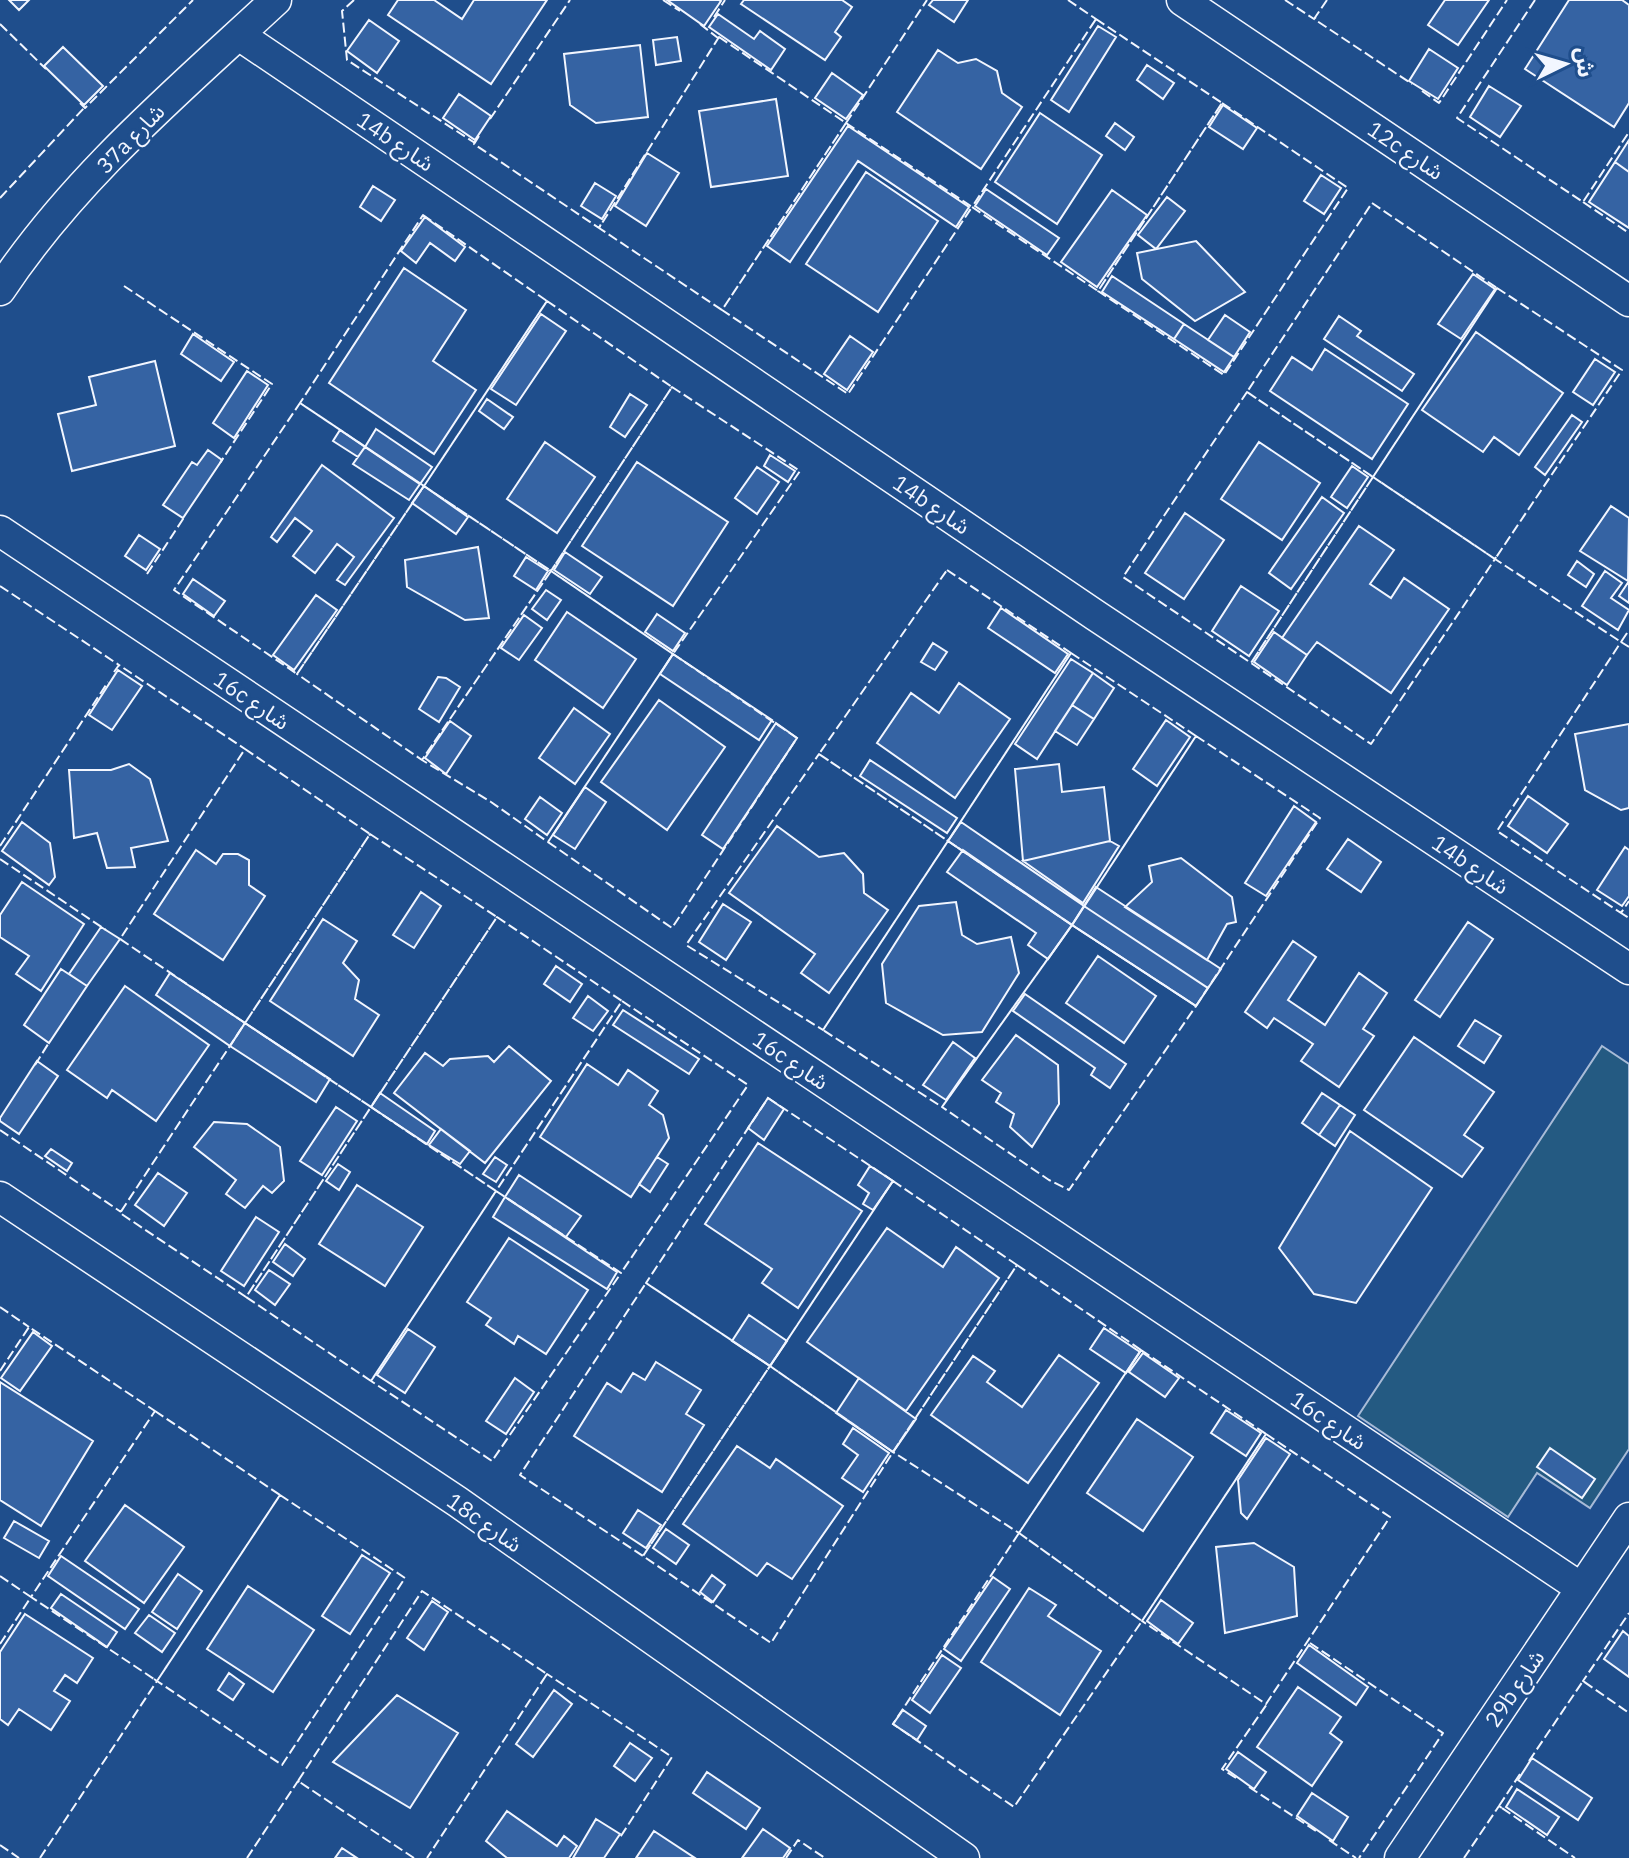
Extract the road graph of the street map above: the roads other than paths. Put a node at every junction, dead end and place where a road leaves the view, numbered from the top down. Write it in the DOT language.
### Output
graph roads {
  1 [pos="276,0"];
  2 [pos="1182,0"];
  3 [pos="239,35"];
  4 [pos="0,290"];
  5 [pos="1629,301"];
  6 [pos="0,531"];
  7 [pos="1629,969"];
  8 [pos="0,1197"];
  9 [pos="1629,1518"];
  10 [pos="1581,1588"];
  11 [pos="964,1858"];
  12 [pos="1400,1858"];
  1 -- 3 [label="street, 37a شارع"];
  2 -- 5 [label="street, 12c شارع"];
  3 -- 4 [label="street, 37a شارع"];
  3 -- 7 [label="street, 14b شارع"];
  6 -- 10 [label="street, 16c شارع"];
  8 -- 11 [label="street, 18c شارع"];
  9 -- 10 [label="street, 29b شارع"];
  10 -- 12 [label="street, 29b شارع"];
}
